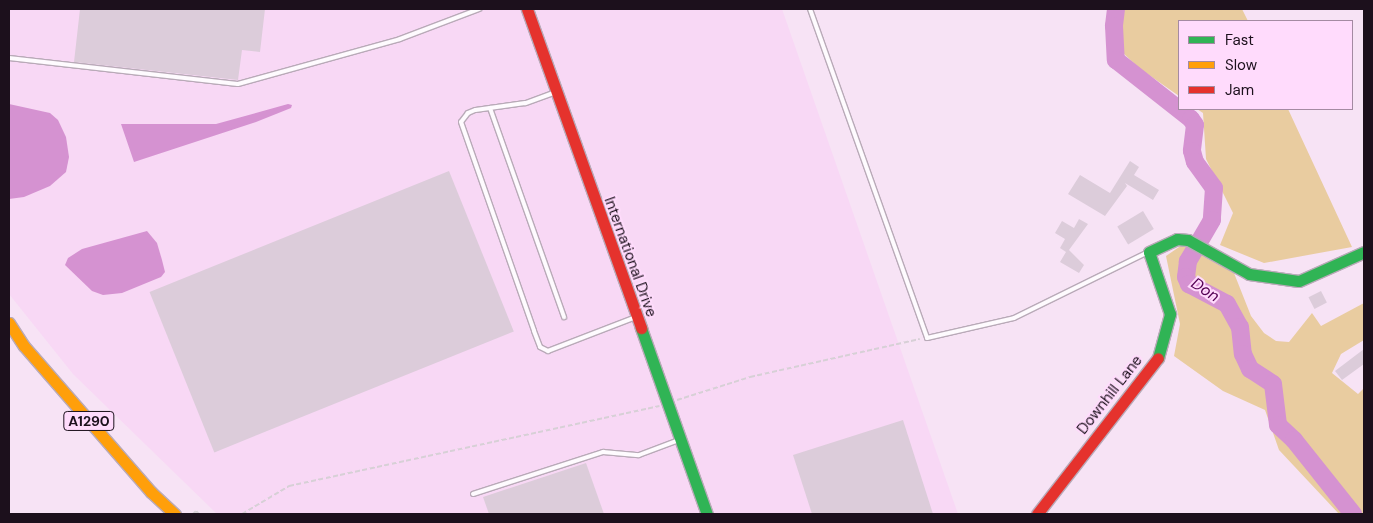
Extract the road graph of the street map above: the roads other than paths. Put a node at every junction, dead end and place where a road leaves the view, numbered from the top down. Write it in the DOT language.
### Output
graph roads {
  1 [pos="479,9"];
  2 [pos="527,9"];
  3 [pos="810,9"];
  4 [pos="9,58"];
  5 [pos="556,92"];
  6 [pos="490,108"];
  7 [pos="1149,252"];
  8 [pos="1364,252"];
  9 [pos="564,317"];
  10 [pos="636,317"];
  11 [pos="9,323"];
  12 [pos="681,440"];
  13 [pos="473,494"];
  14 [pos="174,514"];
  15 [pos="707,514"];
  16 [pos="1037,514"];
  1 -- 4 [label="lane"];
  2 -- 5 [label="street, International Drive"];
  3 -- 7 [label="lane"];
  5 -- 6 [label="lane"];
  5 -- 10 [label="street, International Drive"];
  6 -- 9 [label="lane"];
  6 -- 10 [label="lane"];
  7 -- 8 [label="street"];
  7 -- 16 [label="street, Downhill Lane"];
  10 -- 12 [label="street, International Drive"];
  11 -- 14 [label="street, A1290"];
  12 -- 13 [label="lane"];
  12 -- 15 [label="street, International Drive"];
}
